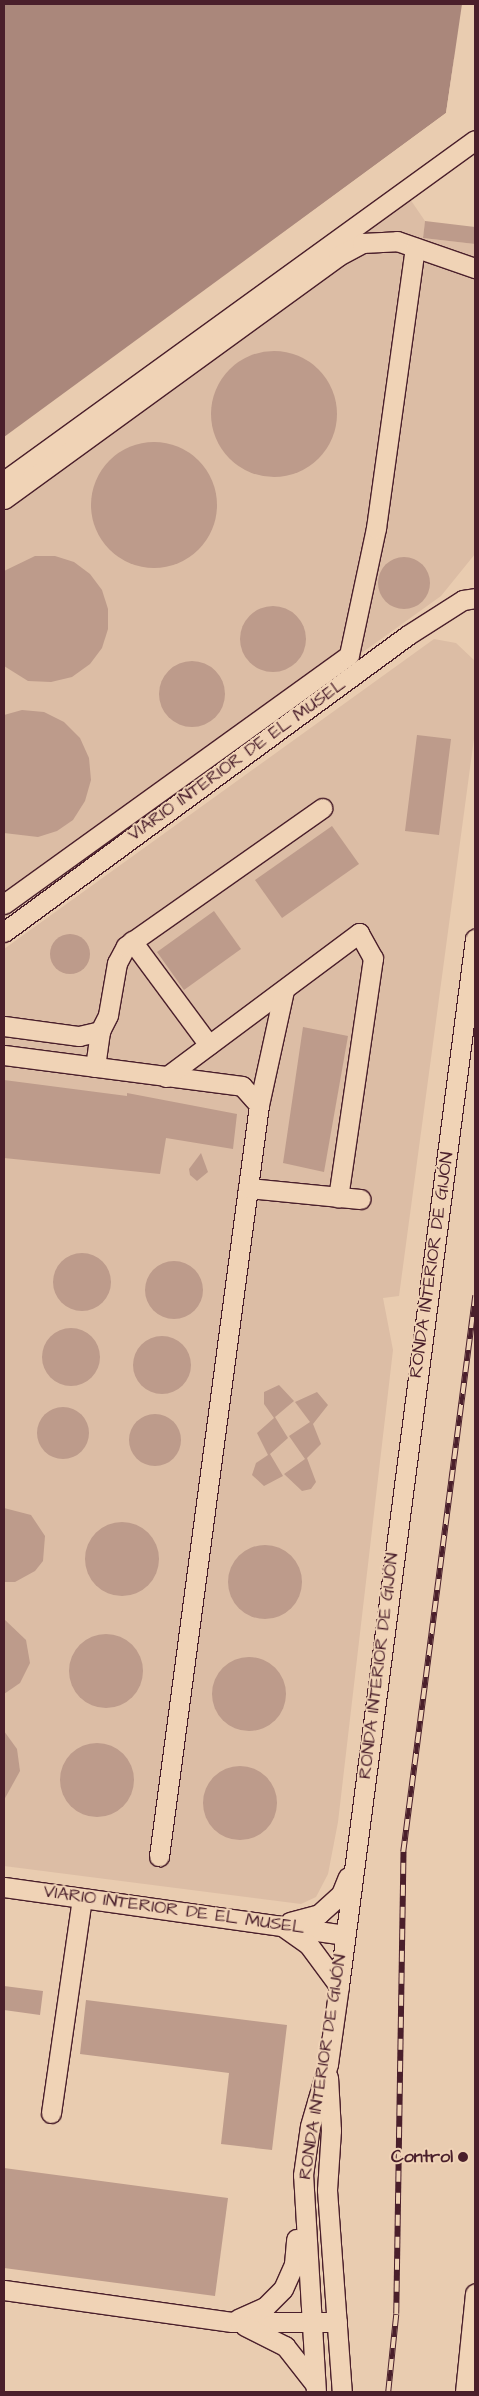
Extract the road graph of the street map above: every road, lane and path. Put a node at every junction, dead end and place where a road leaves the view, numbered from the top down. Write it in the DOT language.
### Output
graph roads {
  1 [pos="475,140"];
  2 [pos="415,248"];
  3 [pos="475,268"];
  4 [pos="4,481"];
  5 [pos="4,498"];
  6 [pos="471,595"];
  7 [pos="322,808"];
  8 [pos="4,904"];
  9 [pos="4,932"];
  10 [pos="475,940"];
  11 [pos="132,941"];
  12 [pos="284,990"];
  13 [pos="4,1026"];
  14 [pos="100,1031"];
  15 [pos="209,1045"];
  16 [pos="4,1055"];
  17 [pos="95,1067"];
  18 [pos="166,1076"];
  19 [pos="259,1105"];
  20 [pos="248,1188"];
  21 [pos="338,1197"];
  22 [pos="360,1199"];
  23 [pos="159,1856"];
  24 [pos="353,1868"];
  25 [pos="4,1887"];
  26 [pos="82,1898"];
  27 [pos="279,1924"];
  28 [pos="344,1935"];
  29 [pos="339,1986"];
  30 [pos="328,2064"];
  31 [pos="51,2113"];
  32 [pos="303,2175"];
  33 [pos="4,2290"];
  34 [pos="475,2294"];
  35 [pos="232,2322"];
  36 [pos="337,2322"];
  37 [pos="312,2323"];
  38 [pos="316,2390"];
  39 [pos="342,2392"];
  40 [pos="465,2392"];
  1 -- 4 [label="street"];
  2 -- 3 [label="street"];
  2 -- 5 [label="street"];
  2 -- 8 [label="street"];
  6 -- 9 [label="street, VIARIO INTERIOR DE EL MUSEL"];
  7 -- 11 [label="street"];
  10 -- 24 [label="street, RONDA INTERIOR DE GIJÓN"];
  11 -- 14 [label="street"];
  11 -- 15 [label="street"];
  12 -- 15 [label="street"];
  12 -- 19 [label="street"];
  12 -- 21 [label="street"];
  13 -- 14 [label="street"];
  14 -- 17 [label="street"];
  15 -- 18 [label="street"];
  16 -- 17 [label="street"];
  17 -- 18 [label="street"];
  18 -- 19 [label="street"];
  19 -- 20 [label="street"];
  20 -- 21 [label="street"];
  20 -- 23 [label="street"];
  21 -- 22 [label="street"];
  24 -- 27 [label="street"];
  24 -- 28 [label="street, RONDA INTERIOR DE GIJÓN"];
  25 -- 26 [label="street, VIARIO INTERIOR DE EL MUSEL"];
  26 -- 27 [label="street, VIARIO INTERIOR DE EL MUSEL"];
  26 -- 31 [label="street"];
  27 -- 28 [label="street, VIARIO INTERIOR DE EL MUSEL"];
  27 -- 29 [label="street"];
  28 -- 29 [label="street, RONDA INTERIOR DE GIJÓN"];
  29 -- 30 [label="street, RONDA INTERIOR DE GIJÓN"];
  30 -- 32 [label="street, RONDA INTERIOR DE GIJÓN"];
  30 -- 36 [label="street"];
  32 -- 35 [label="street"];
  32 -- 37 [label="street, RONDA INTERIOR DE GIJÓN"];
  33 -- 35 [label="street"];
  34 -- 40 [label="street"];
  35 -- 37 [label="street"];
  35 -- 38 [label="street"];
  36 -- 37 [label="street"];
  36 -- 39 [label="street"];
  37 -- 38 [label="street, RONDA INTERIOR DE GIJÓN"];
}
